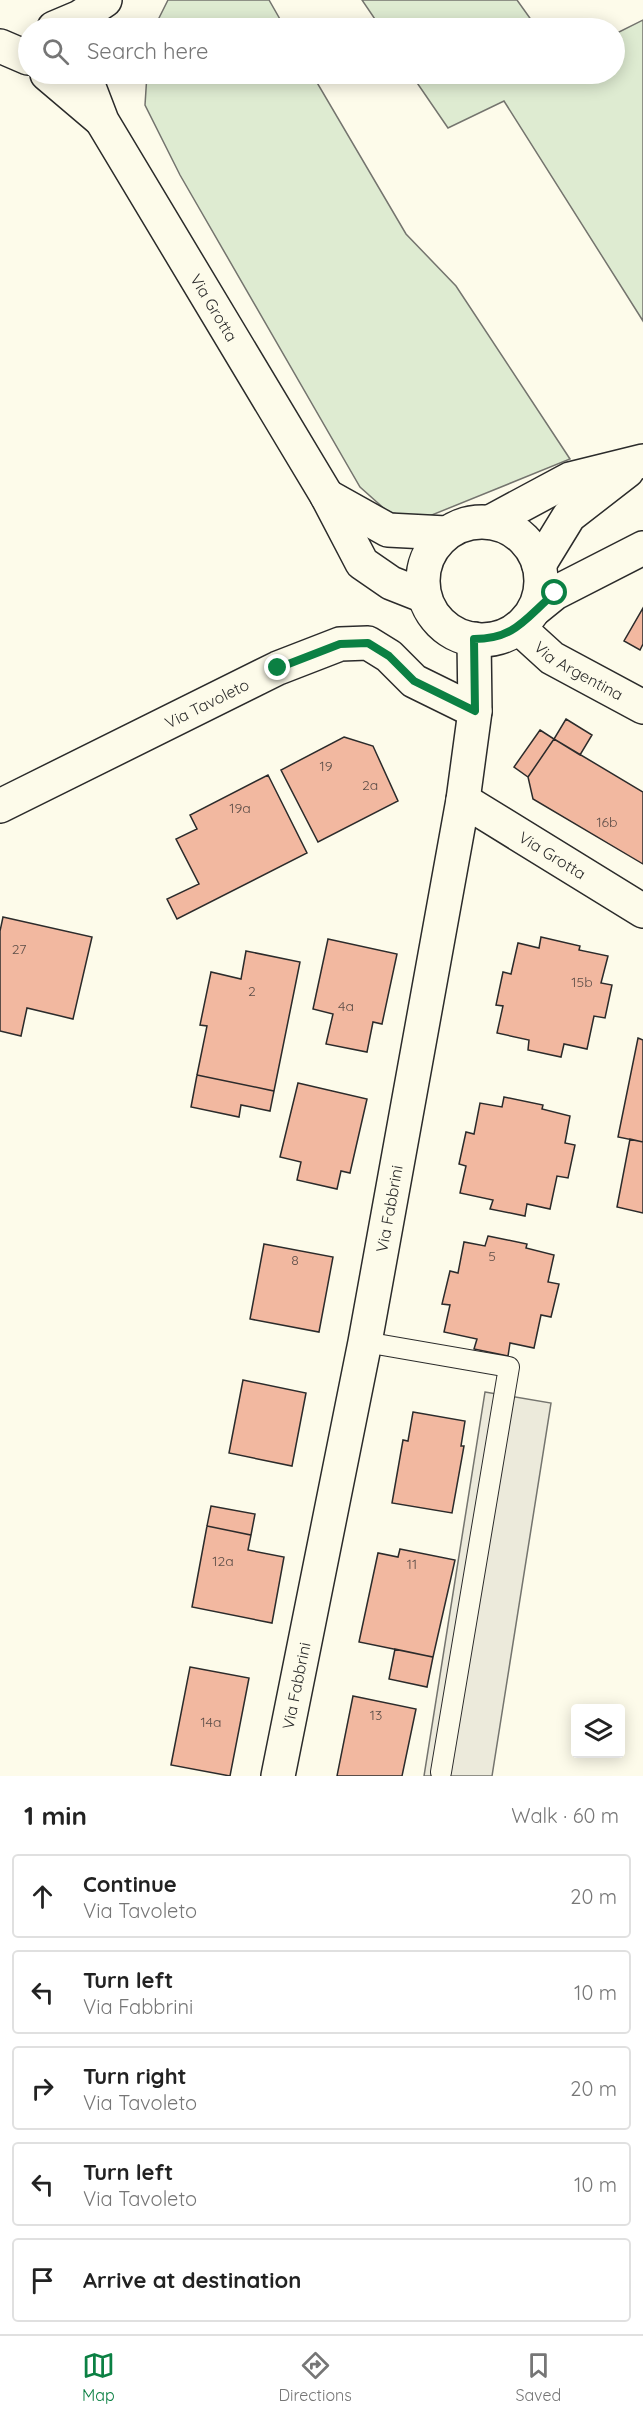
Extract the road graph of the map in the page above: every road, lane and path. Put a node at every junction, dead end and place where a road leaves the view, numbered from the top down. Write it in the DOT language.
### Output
graph roads {
  1 [pos="18,36"];
  2 [pos="0,38"];
  3 [pos="0,46"];
  4 [pos="18,54"];
  5 [pos="58,84"];
  6 [pos="88,84"];
  7 [pos="102,121"];
  8 [pos="640,463"];
  9 [pos="327,496"];
  10 [pos="490,522"];
  11 [pos="446,533"];
  12 [pos="643,548"];
  13 [pos="539,565"];
  14 [pos="424,596"];
  15 [pos="526,619"];
  16 [pos="474,639"];
  17 [pos="643,707"];
  18 [pos="475,711"];
  19 [pos="463,800"];
  20 [pos="0,806"];
  21 [pos="643,910"];
  22 [pos="364,1342"];
  23 [pos="441,1772"];
  24 [pos="278,1776"];
  1 -- 2 [label="street"];
  3 -- 4 [label="street"];
  5 -- 7 [label="street, Via Grotta"];
  6 -- 7 [label="street, Via Grotta"];
  7 -- 9 [label="street, Via Grotta"];
  8 -- 10 [label="street"];
  8 -- 13 [label="street"];
  9 -- 11 [label="street, Via Grotta"];
  9 -- 14 [label="street, Via Grotta"];
  10 -- 11 [label="street"];
  10 -- 13 [label="street"];
  11 -- 14 [label="street"];
  12 -- 15 [label="street"];
  13 -- 15 [label="street"];
  14 -- 16 [label="street"];
  15 -- 16 [label="street"];
  15 -- 17 [label="street, Via Argentina"];
  16 -- 18 [label="street, Via Fabbrini"];
  18 -- 19 [label="street, Via Fabbrini"];
  18 -- 20 [label="street, Via Tavoleto"];
  19 -- 21 [label="street, Via Grotta"];
  19 -- 22 [label="street, Via Fabbrini"];
  22 -- 23 [label="lane"];
  22 -- 24 [label="street, Via Fabbrini"];
}
